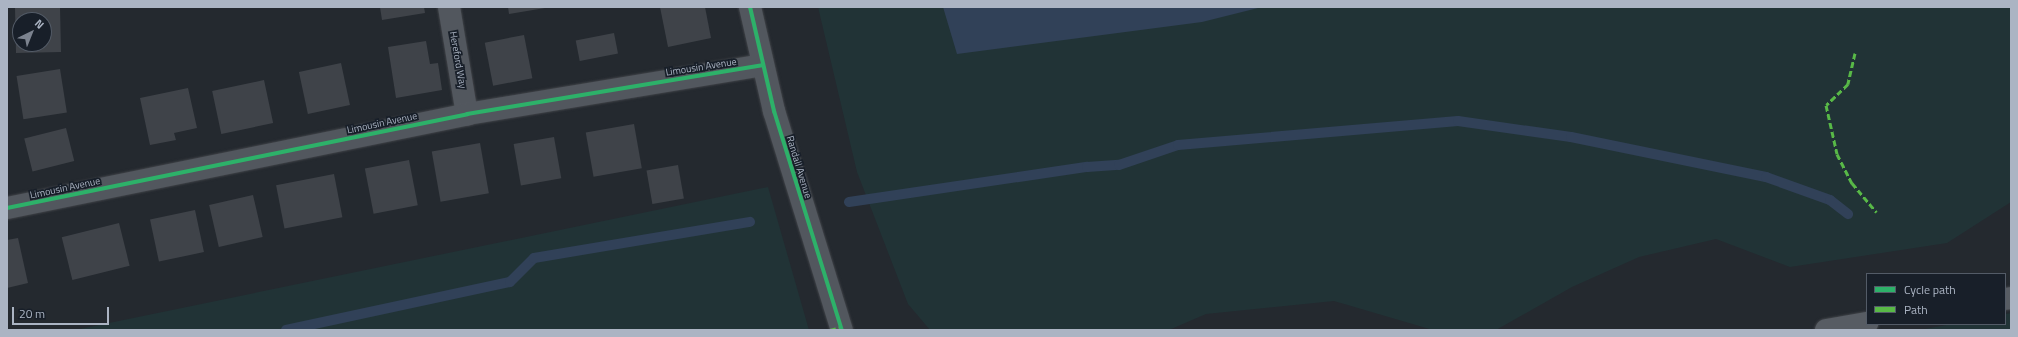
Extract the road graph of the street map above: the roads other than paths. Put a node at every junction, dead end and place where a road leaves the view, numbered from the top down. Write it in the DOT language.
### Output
graph roads {
  1 [pos="449,7"];
  2 [pos="750,7"];
  3 [pos="762,65"];
  4 [pos="467,114"];
  5 [pos="7,208"];
  6 [pos="1866,323"];
  7 [pos="842,330"];
  8 [pos="1826,330"];
  1 -- 4 [label="street, Hereford Way"];
  2 -- 3 [label="street, Randall Avenue"];
  3 -- 4 [label="street, Limousin Avenue"];
  3 -- 7 [label="street, Randall Avenue"];
  4 -- 5 [label="street, Limousin Avenue"];
  6 -- 8 [label="street"];
}
